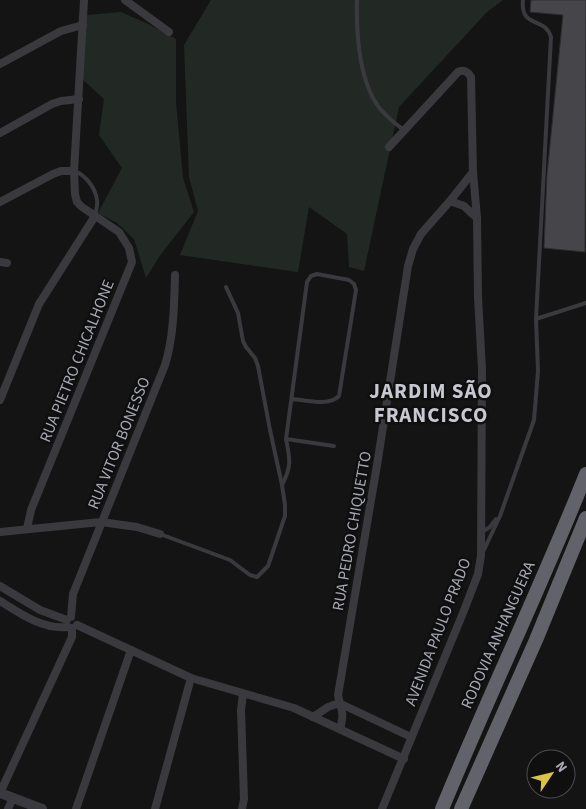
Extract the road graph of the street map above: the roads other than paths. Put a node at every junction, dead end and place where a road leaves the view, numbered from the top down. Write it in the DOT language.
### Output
graph roads {
  1 [pos="84,0"];
  2 [pos="125,0"];
  3 [pos="357,0"];
  4 [pos="523,0"];
  5 [pos="83,25"];
  6 [pos="169,32"];
  7 [pos="0,64"];
  8 [pos="79,99"];
  9 [pos="404,130"];
  10 [pos="0,133"];
  11 [pos="389,147"];
  12 [pos="74,171"];
  13 [pos="473,172"];
  14 [pos="462,185"];
  15 [pos="476,193"];
  16 [pos="450,201"];
  17 [pos="0,202"];
  18 [pos="95,216"];
  19 [pos="477,218"];
  20 [pos="174,275"];
  21 [pos="226,287"];
  22 [pos="586,303"];
  23 [pos="536,319"];
  24 [pos="292,399"];
  25 [pos="0,400"];
  26 [pos="286,439"];
  27 [pos="334,446"];
  28 [pos="586,474"];
  29 [pos="282,485"];
  30 [pos="500,516"];
  31 [pos="586,518"];
  32 [pos="102,522"];
  33 [pos="27,529"];
  34 [pos="0,532"];
  35 [pos="482,532"];
  36 [pos="160,534"];
  37 [pos="481,556"];
  38 [pos="0,586"];
  39 [pos="0,601"];
  40 [pos="71,623"];
  41 [pos="131,650"];
  42 [pos="191,678"];
  43 [pos="243,694"];
  44 [pos="339,702"];
  45 [pos="313,717"];
  46 [pos="340,729"];
  47 [pos="411,737"];
  48 [pos="469,744"];
  49 [pos="404,759"];
  50 [pos="482,761"];
  51 [pos="0,793"];
  52 [pos="14,798"];
  53 [pos="8,809"];
  54 [pos="42,809"];
  55 [pos="76,809"];
  56 [pos="155,809"];
  57 [pos="242,809"];
  58 [pos="382,809"];
  59 [pos="433,809"];
  60 [pos="442,809"];
  61 [pos="461,809"];
  62 [pos="470,809"];
  1 -- 5 [label="street, RUA PIETRO CHICALHONE"];
  2 -- 6 [label="street"];
  3 -- 9 [label="lane"];
  4 -- 23 [label="lane"];
  5 -- 7 [label="street"];
  5 -- 8 [label="street, RUA PIETRO CHICALHONE"];
  8 -- 10 [label="street"];
  8 -- 12 [label="street, RUA PIETRO CHICALHONE"];
  9 -- 11 [label="street"];
  9 -- 13 [label="street, AVENIDA PAULO PRADO"];
  12 -- 17 [label="street"];
  12 -- 18 [label="street, RUA PIETRO CHICALHONE"];
  12 -- 18 [label="lane"];
  13 -- 14 [label="street, RUA PEDRO CHIQUETTO"];
  13 -- 15 [label="street, AVENIDA PAULO PRADO"];
  14 -- 15 [label="street"];
  14 -- 16 [label="street, RUA PEDRO CHIQUETTO"];
  15 -- 19 [label="street, AVENIDA PAULO PRADO"];
  16 -- 19 [label="street"];
  16 -- 44 [label="street, RUA PEDRO CHIQUETTO"];
  18 -- 25 [label="street"];
  18 -- 33 [label="street, RUA PIETRO CHICALHONE"];
  19 -- 35 [label="street, AVENIDA PAULO PRADO"];
  20 -- 32 [label="street, RUA VITOR BONESSO"];
  21 -- 29 [label="lane"];
  22 -- 23 [label="lane"];
  23 -- 30 [label="lane"];
  24 -- 24 [label="lane"];
  24 -- 26 [label="lane"];
  26 -- 27 [label="lane"];
  26 -- 29 [label="lane"];
  28 -- 48 [label="highway, RODOVIA ANHANGUERA"];
  29 -- 36 [label="lane"];
  30 -- 35 [label="lane"];
  30 -- 37 [label="lane"];
  31 -- 50 [label="highway"];
  32 -- 33 [label="street"];
  32 -- 36 [label="street"];
  32 -- 40 [label="street, RUA VITOR BONESSO"];
  33 -- 34 [label="street"];
  35 -- 37 [label="street, AVENIDA PAULO PRADO"];
  37 -- 47 [label="street, AVENIDA PAULO PRADO"];
  38 -- 40 [label="street"];
  39 -- 40 [label="street"];
  40 -- 41 [label="street"];
  40 -- 51 [label="street, RUA VITOR BONESSO"];
  41 -- 42 [label="street"];
  41 -- 55 [label="street"];
  42 -- 43 [label="street"];
  42 -- 56 [label="street"];
  43 -- 45 [label="street"];
  43 -- 57 [label="street"];
  44 -- 45 [label="street"];
  44 -- 46 [label="street, RUA PEDRO CHIQUETTO"];
  44 -- 47 [label="street"];
  45 -- 46 [label="street"];
  46 -- 49 [label="street"];
  47 -- 49 [label="street, AVENIDA PAULO PRADO"];
  48 -- 59 [label="highway"];
  48 -- 60 [label="highway, RODOVIA ANHANGUERA"];
  49 -- 58 [label="street, AVENIDA PAULO PRADO"];
  50 -- 61 [label="highway"];
  50 -- 62 [label="highway"];
  51 -- 52 [label="street"];
  52 -- 53 [label="street"];
  52 -- 54 [label="street"];
}
